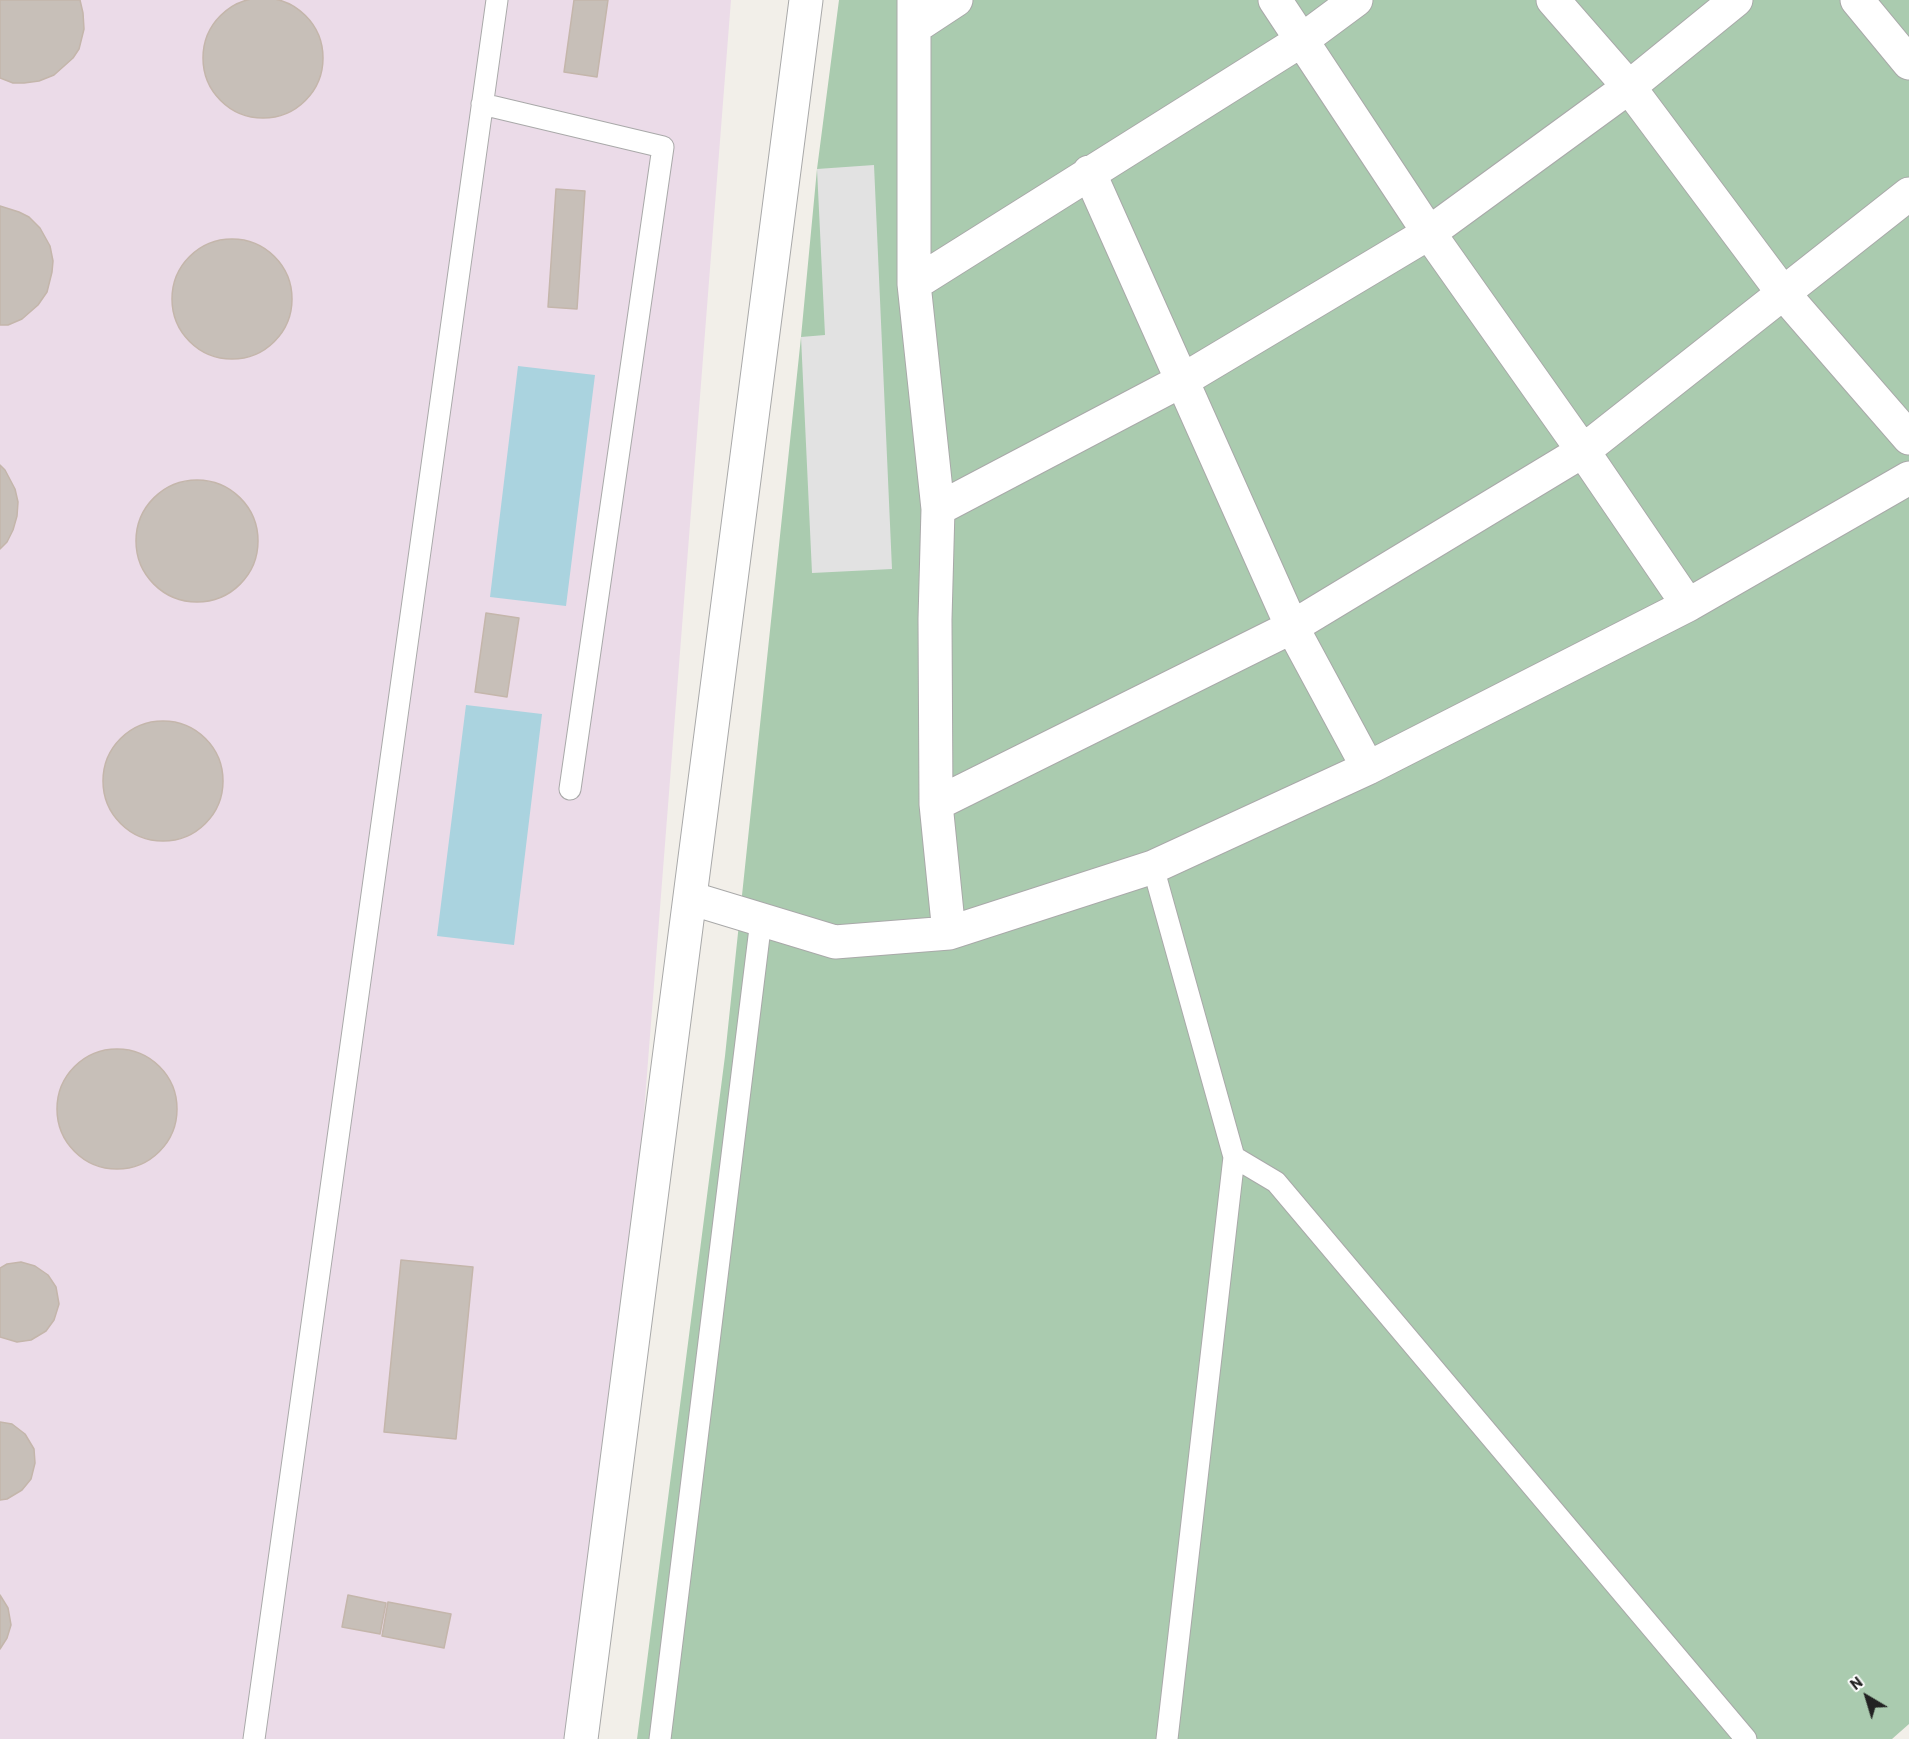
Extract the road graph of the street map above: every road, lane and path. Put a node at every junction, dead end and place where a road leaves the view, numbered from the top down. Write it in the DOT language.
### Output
graph roads {
  1 [pos="497,0"];
  2 [pos="806,0"];
  3 [pos="956,0"];
  4 [pos="1275,0"];
  5 [pos="1356,0"];
  6 [pos="1553,0"];
  7 [pos="1736,0"];
  8 [pos="1857,0"];
  9 [pos="915,13"];
  10 [pos="1302,40"];
  11 [pos="1909,63"];
  12 [pos="1629,87"];
  13 [pos="482,104"];
  14 [pos="1089,172"];
  15 [pos="1909,194"];
  16 [pos="1429,232"];
  17 [pos="914,284"];
  18 [pos="1783,292"];
  19 [pos="1183,380"];
  20 [pos="1909,438"];
  21 [pos="1583,451"];
  22 [pos="1909,478"];
  23 [pos="938,509"];
  24 [pos="1688,604"];
  25 [pos="1292,627"];
  26 [pos="1368,768"];
  27 [pos="570,789"];
  28 [pos="936,804"];
  29 [pos="1153,867"];
  30 [pos="690,898"];
  31 [pos="761,920"];
  32 [pos="949,933"];
  33 [pos="1234,1157"];
  34 [pos="254,1739"];
  35 [pos="581,1739"];
  36 [pos="660,1739"];
  37 [pos="1167,1739"];
  38 [pos="1746,1739"];
  1 -- 13 [label="lane"];
  2 -- 30 [label="street"];
  3 -- 9 [label="street"];
  4 -- 10 [label="street"];
  5 -- 10 [label="street"];
  6 -- 12 [label="street"];
  7 -- 12 [label="street"];
  8 -- 11 [label="street"];
  9 -- 17 [label="street"];
  10 -- 14 [label="street"];
  10 -- 16 [label="street"];
  12 -- 16 [label="street"];
  12 -- 18 [label="street"];
  13 -- 27 [label="lane"];
  13 -- 34 [label="lane"];
  14 -- 17 [label="street"];
  14 -- 19 [label="street"];
  15 -- 18 [label="street"];
  16 -- 19 [label="street"];
  16 -- 21 [label="street"];
  17 -- 23 [label="street"];
  18 -- 20 [label="street"];
  18 -- 21 [label="street"];
  19 -- 23 [label="street"];
  19 -- 25 [label="street"];
  21 -- 24 [label="street"];
  21 -- 25 [label="street"];
  22 -- 24 [label="street"];
  23 -- 28 [label="street"];
  24 -- 26 [label="street"];
  25 -- 26 [label="street"];
  25 -- 28 [label="street"];
  26 -- 29 [label="street"];
  28 -- 32 [label="street"];
  29 -- 32 [label="street"];
  29 -- 33 [label="lane"];
  30 -- 31 [label="street"];
  30 -- 35 [label="street"];
  31 -- 32 [label="street"];
  31 -- 36 [label="lane"];
  33 -- 37 [label="lane"];
  33 -- 38 [label="lane"];
}
